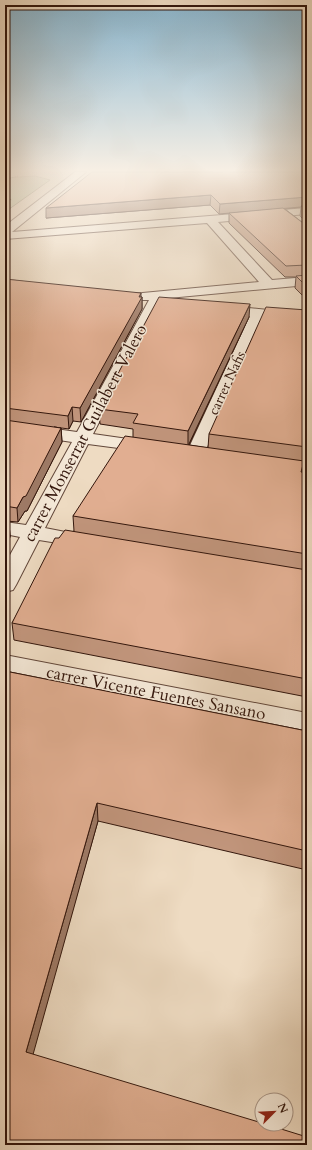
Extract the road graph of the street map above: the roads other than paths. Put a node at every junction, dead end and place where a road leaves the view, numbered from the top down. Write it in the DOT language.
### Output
graph roads {
  1 [pos="13,226"];
  2 [pos="130,226"];
  3 [pos="215,226"];
  4 [pos="5,232"];
  5 [pos="5,236"];
  6 [pos="307,281"];
  7 [pos="269,284"];
  8 [pos="167,299"];
  9 [pos="192,306"];
  10 [pos="207,307"];
  11 [pos="259,313"];
  12 [pos="307,318"];
  13 [pos="5,427"];
  14 [pos="82,438"];
  15 [pos="5,528"];
  16 [pos="33,532"];
  17 [pos="111,546"];
  18 [pos="5,585"];
  19 [pos="5,664"];
  20 [pos="307,723"];
  1 -- 4 [label="street"];
  2 -- 5 [label="street"];
  3 -- 7 [label="street"];
  6 -- 7 [label="street"];
  7 -- 8 [label="street"];
  8 -- 8 [label="street"];
  8 -- 9 [label="street"];
  8 -- 14 [label="street, carrer Monserrat Guilabert Valero"];
  10 -- 11 [label="street"];
  11 -- 12 [label="street"];
  11 -- 14 [label="street, carrer Nafis"];
  13 -- 14 [label="street"];
  14 -- 16 [label="street, carrer Monserrat Guilabert Valero"];
  15 -- 16 [label="street"];
  16 -- 17 [label="street"];
  16 -- 18 [label="street, carrer Monserrat Guilabert Valero"];
  19 -- 20 [label="street, carrer Vicente Fuentes Sansano"];
}
